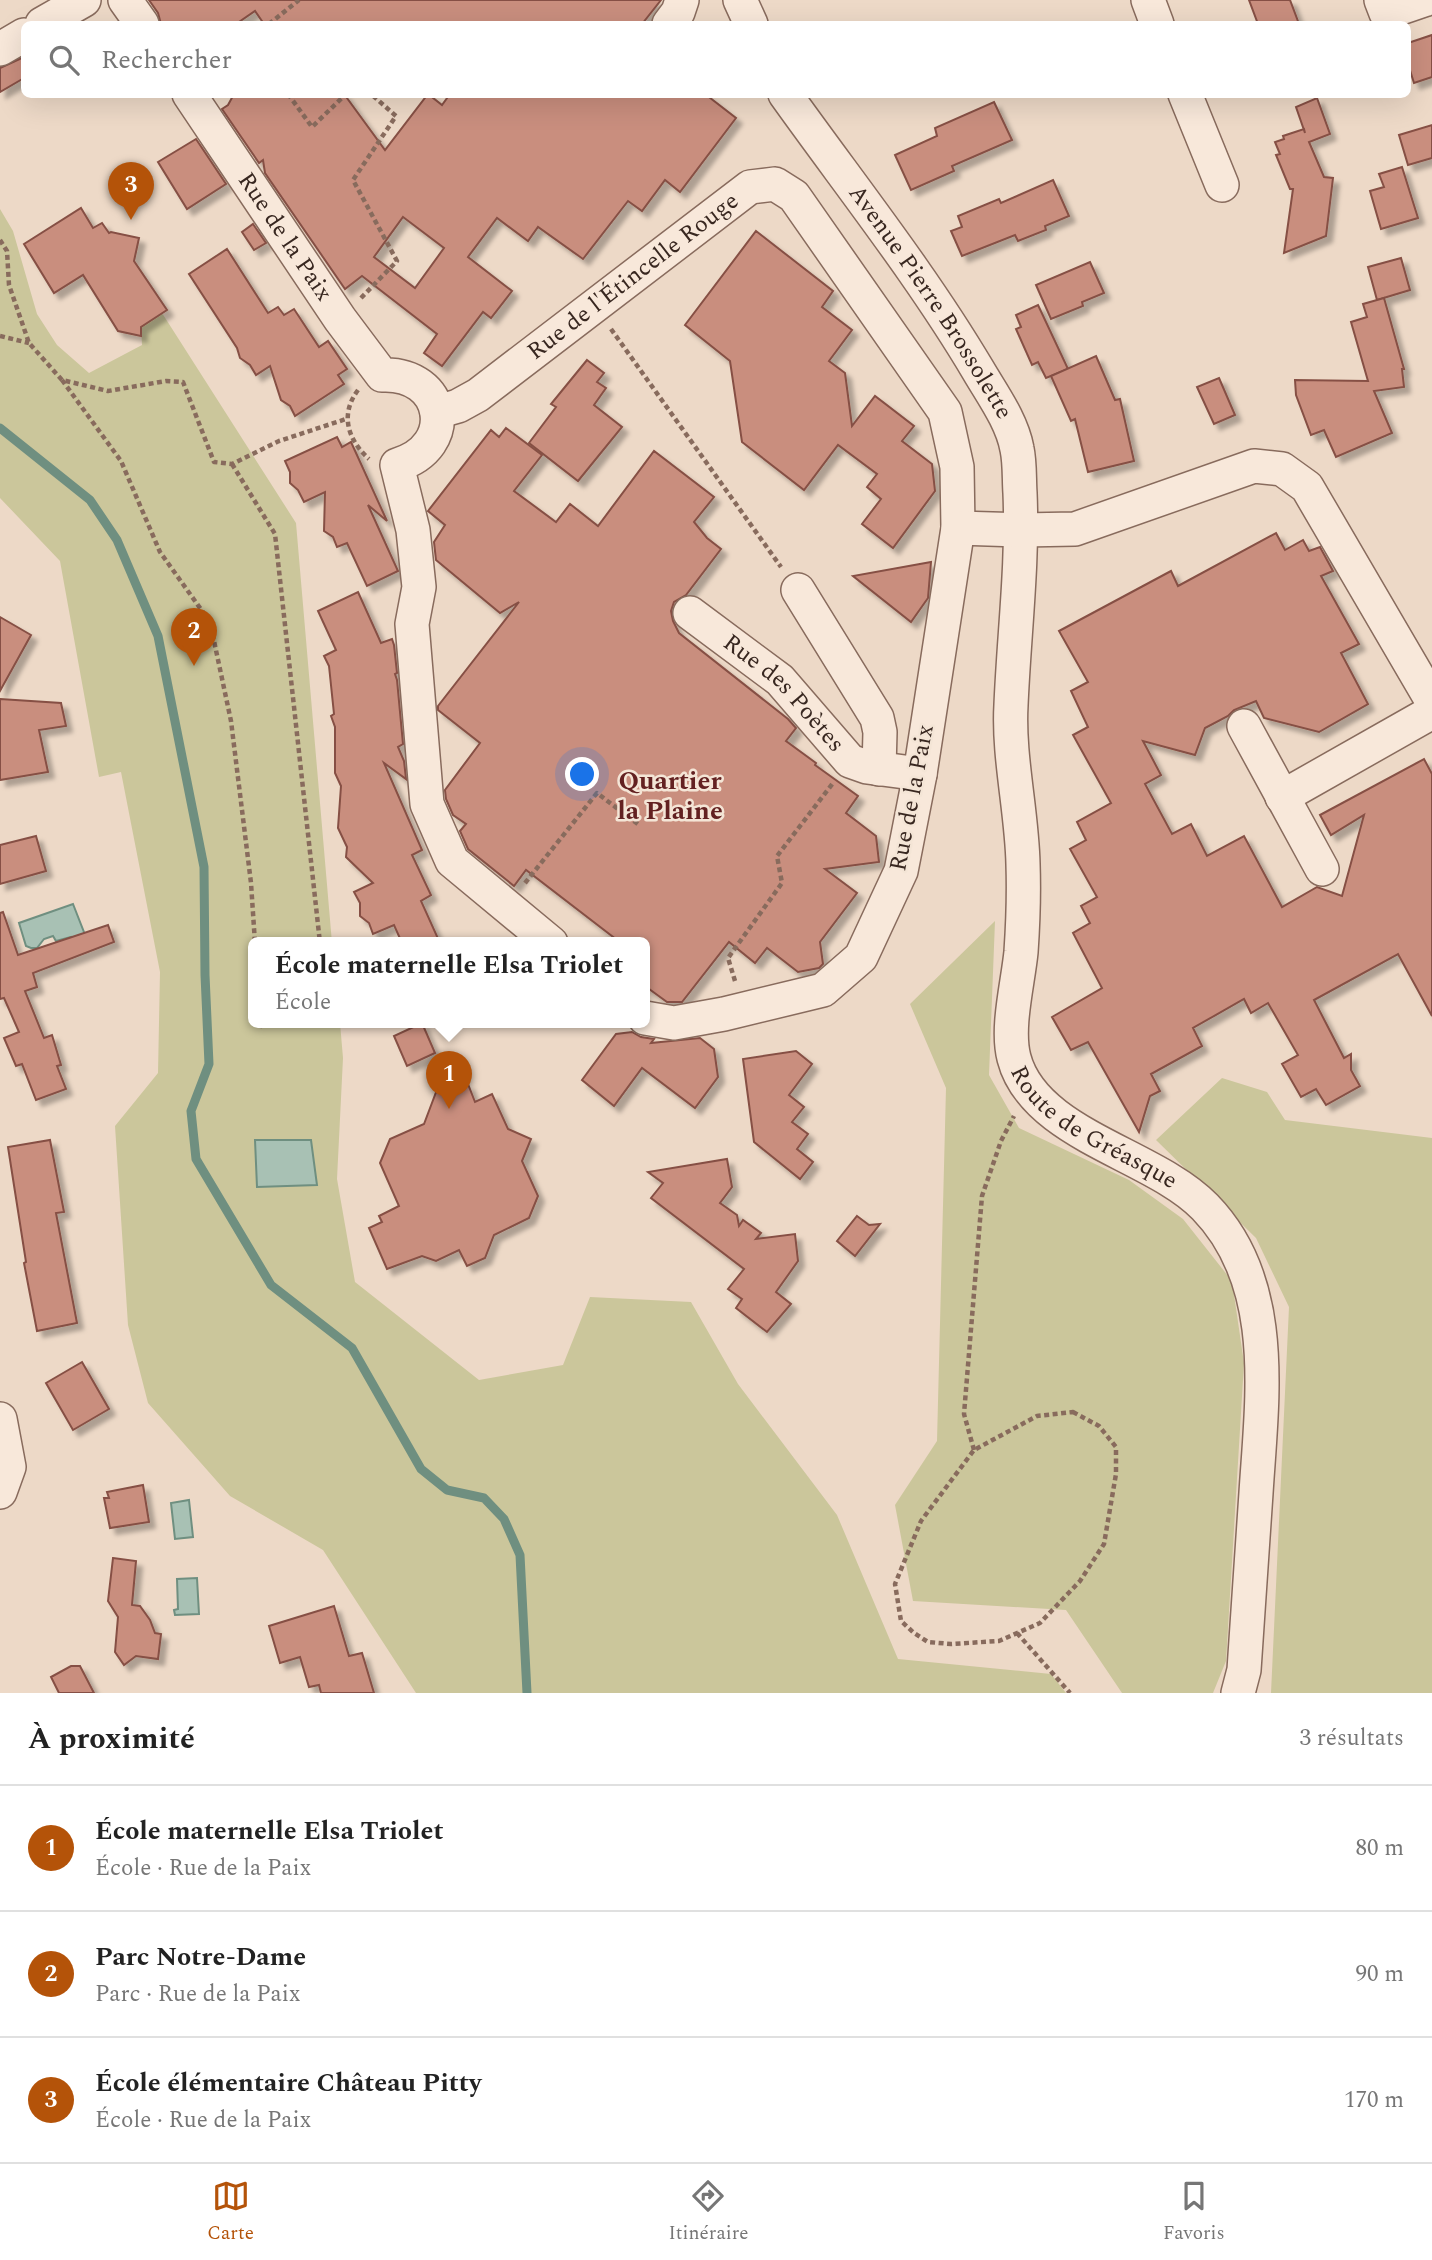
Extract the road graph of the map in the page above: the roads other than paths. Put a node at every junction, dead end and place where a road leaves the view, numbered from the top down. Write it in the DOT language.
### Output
graph roads {
  1 [pos="84,0"];
  2 [pos="125,0"];
  3 [pos="682,0"];
  4 [pos="740,0"];
  5 [pos="1148,0"];
  6 [pos="1381,0"];
  7 [pos="1424,0"];
  8 [pos="47,21"];
  9 [pos="140,21"];
  10 [pos="671,21"];
  11 [pos="750,21"];
  12 [pos="1156,21"];
  13 [pos="21,36"];
  14 [pos="0,49"];
  15 [pos="192,98"];
  16 [pos="788,98"];
  17 [pos="1187,98"];
  18 [pos="1222,186"];
  19 [pos="437,412"];
  20 [pos="958,528"];
  21 [pos="1022,530"];
  22 [pos="798,590"];
  23 [pos="690,613"];
  24 [pos="1432,701"];
  25 [pos="1432,712"];
  26 [pos="1244,726"];
  27 [pos="864,765"];
  28 [pos="920,774"];
  29 [pos="1282,797"];
  30 [pos="1322,869"];
  31 [pos="544,937"];
  32 [pos="650,1019"];
  33 [pos="0,1419"];
  34 [pos="0,1492"];
  35 [pos="1238,1693"];
  1 -- 8 [label="street"];
  2 -- 9 [label="street"];
  3 -- 10 [label="street"];
  4 -- 11 [label="street"];
  5 -- 12 [label="street"];
  6 -- 7 [label="street"];
  13 -- 14 [label="street"];
  15 -- 19 [label="street, Rue de la Paix"];
  16 -- 21 [label="street, Avenue Pierre Brossolette"];
  17 -- 18 [label="street"];
  19 -- 20 [label="street, Rue de l'Étincelle Rouge"];
  19 -- 31 [label="street"];
  20 -- 21 [label="street"];
  20 -- 28 [label="street, Rue de la Paix"];
  21 -- 24 [label="street"];
  21 -- 35 [label="street, Route de Gréasque"];
  22 -- 27 [label="street"];
  23 -- 27 [label="street, Rue des Poètes"];
  25 -- 29 [label="street"];
  26 -- 29 [label="street"];
  27 -- 28 [label="street"];
  28 -- 32 [label="street, Rue de la Paix"];
  29 -- 30 [label="street"];
  33 -- 34 [label="street"];
}
